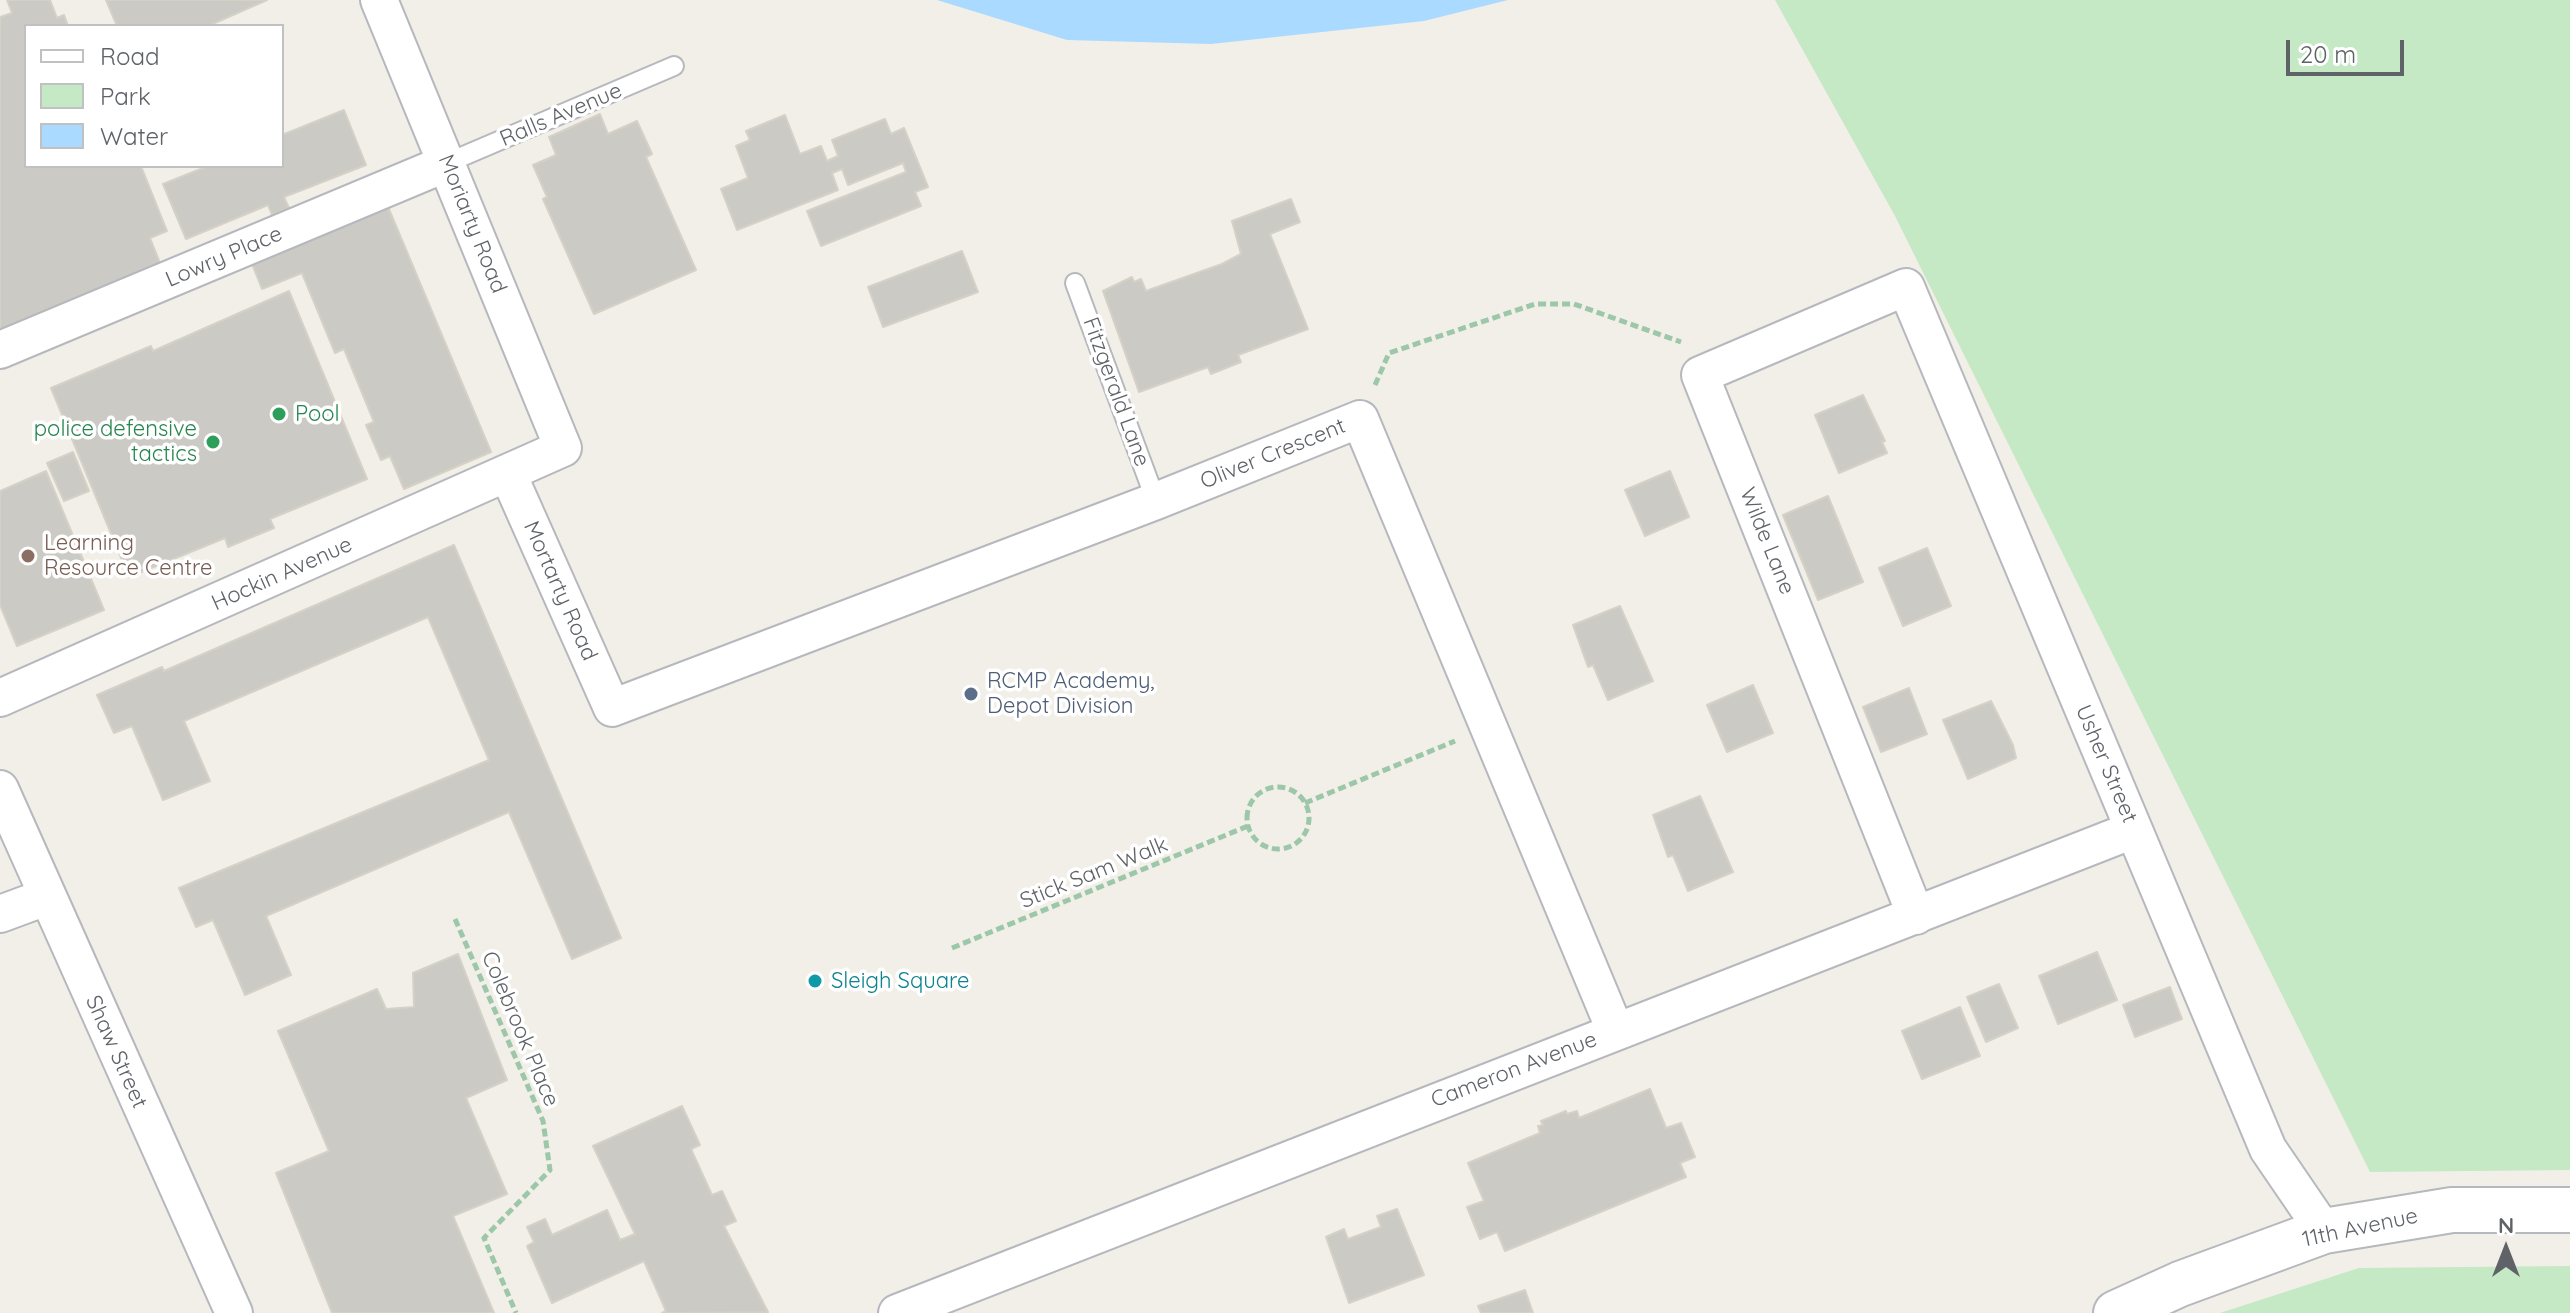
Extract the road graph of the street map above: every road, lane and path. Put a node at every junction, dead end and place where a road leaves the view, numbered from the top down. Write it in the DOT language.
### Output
graph roads {
  1 [pos="379,0"];
  2 [pos="674,66"];
  3 [pos="447,163"];
  4 [pos="1075,283"];
  5 [pos="0,350"];
  6 [pos="1700,375"];
  7 [pos="1360,419"];
  8 [pos="563,448"];
  9 [pos="508,474"];
  10 [pos="1156,501"];
  11 [pos="0,698"];
  12 [pos="612,708"];
  13 [pos="1489,727"];
  14 [pos="0,789"];
  15 [pos="1305,803"];
  16 [pos="1248,826"];
  17 [pos="2133,830"];
  18 [pos="46,897"];
  19 [pos="0,914"];
  20 [pos="1916,916"];
  21 [pos="455,919"];
  22 [pos="952,948"];
  23 [pos="1615,1030"];
  24 [pos="2570,1210"];
  25 [pos="2324,1231"];
  26 [pos="234,1313"];
  27 [pos="516,1313"];
  28 [pos="897,1313"];
  29 [pos="2116,1313"];
  1 -- 3 [label="street, Moriarty Road"];
  2 -- 3 [label="lane, Ralls Avenue"];
  3 -- 5 [label="street, Lowry Place"];
  3 -- 8 [label="street, Moriarty Road"];
  4 -- 10 [label="lane, Fitzgerald Lane"];
  6 -- 7 [label="path"];
  6 -- 17 [label="street, Usher Street"];
  6 -- 20 [label="street, Wilde Lane"];
  7 -- 10 [label="street, Oliver Crescent"];
  7 -- 13 [label="street, Oliver Crescent"];
  8 -- 9 [label="street, Hockin Avenue"];
  9 -- 11 [label="street, Hockin Avenue"];
  9 -- 12 [label="street, Mortarty Road"];
  10 -- 12 [label="street, Oliver Crescent"];
  13 -- 15 [label="path"];
  13 -- 23 [label="street, Oliver Crescent"];
  14 -- 18 [label="street, Shaw Street"];
  15 -- 16 [label="path"];
  15 -- 16 [label="path"];
  16 -- 22 [label="path, Stick Sam Walk"];
  17 -- 20 [label="street, Cameron Avenue"];
  17 -- 25 [label="street, Usher Street"];
  18 -- 19 [label="street"];
  18 -- 26 [label="street, Shaw Street"];
  20 -- 23 [label="street, Cameron Avenue"];
  21 -- 27 [label="path, Colebrook Place"];
  23 -- 28 [label="street, Cameron Avenue"];
  24 -- 25 [label="street, 11th Avenue"];
  25 -- 29 [label="street, 11th Avenue"];
}
